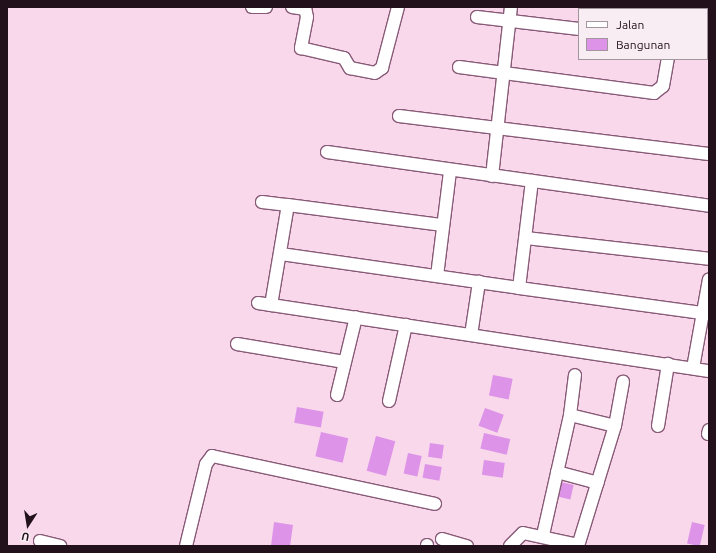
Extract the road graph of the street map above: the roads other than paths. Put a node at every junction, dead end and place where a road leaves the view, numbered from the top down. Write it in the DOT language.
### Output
graph roads {
  1 [pos="252,7"];
  2 [pos="266,7"];
  3 [pos="398,7"];
  4 [pos="511,7"];
  5 [pos="300,8"];
  6 [pos="477,17"];
  7 [pos="508,20"];
  8 [pos="578,29"];
  9 [pos="668,60"];
  10 [pos="459,67"];
  11 [pos="504,72"];
  12 [pos="399,116"];
  13 [pos="497,128"];
  14 [pos="326,152"];
  15 [pos="709,154"];
  16 [pos="450,172"];
  17 [pos="492,176"];
  18 [pos="532,182"];
  19 [pos="262,202"];
  20 [pos="288,205"];
  21 [pos="709,206"];
  22 [pos="443,225"];
  23 [pos="526,238"];
  24 [pos="281,254"];
  25 [pos="709,259"];
  26 [pos="437,276"];
  27 [pos="709,279"];
  28 [pos="479,282"];
  29 [pos="519,288"];
  30 [pos="706,314"];
  31 [pos="356,318"];
  32 [pos="406,325"];
  33 [pos="471,335"];
  34 [pos="237,344"];
  35 [pos="345,362"];
  36 [pos="668,364"];
  37 [pos="693,368"];
  38 [pos="709,371"];
  39 [pos="575,375"];
  40 [pos="623,382"];
  41 [pos="337,395"];
  42 [pos="389,401"];
  43 [pos="570,415"];
  44 [pos="615,426"];
  45 [pos="658,426"];
  46 [pos="557,472"];
  47 [pos="598,483"];
  48 [pos="435,504"];
  49 [pos="544,535"];
  50 [pos="442,539"];
  51 [pos="40,541"];
  52 [pos="60,546"];
  53 [pos="186,546"];
  54 [pos="467,546"];
  55 [pos="510,546"];
  56 [pos="578,546"];
  1 -- 2 [label="street"];
  3 -- 5 [label="street"];
  4 -- 7 [label="street"];
  6 -- 7 [label="street"];
  7 -- 8 [label="street"];
  7 -- 11 [label="street"];
  9 -- 11 [label="street"];
  10 -- 11 [label="street"];
  11 -- 13 [label="street"];
  12 -- 13 [label="street"];
  13 -- 15 [label="street"];
  13 -- 17 [label="street"];
  14 -- 16 [label="street"];
  16 -- 17 [label="street"];
  16 -- 22 [label="street"];
  17 -- 18 [label="street"];
  18 -- 21 [label="street"];
  18 -- 23 [label="street"];
  19 -- 20 [label="street"];
  20 -- 22 [label="street"];
  20 -- 24 [label="street"];
  22 -- 26 [label="street"];
  23 -- 25 [label="street"];
  23 -- 29 [label="street"];
  24 -- 26 [label="street"];
  24 -- 31 [label="street"];
  26 -- 28 [label="street"];
  27 -- 30 [label="street"];
  28 -- 29 [label="street"];
  28 -- 33 [label="street"];
  29 -- 30 [label="street"];
  30 -- 37 [label="street"];
  31 -- 32 [label="street"];
  31 -- 35 [label="street"];
  32 -- 33 [label="street"];
  32 -- 42 [label="street"];
  33 -- 36 [label="street"];
  34 -- 35 [label="street"];
  35 -- 41 [label="street"];
  36 -- 37 [label="street"];
  36 -- 45 [label="street"];
  37 -- 38 [label="street"];
  39 -- 43 [label="street"];
  40 -- 44 [label="street"];
  43 -- 44 [label="street"];
  43 -- 46 [label="street"];
  44 -- 47 [label="street"];
  46 -- 47 [label="street"];
  46 -- 49 [label="street"];
  47 -- 56 [label="street"];
  48 -- 53 [label="street"];
  49 -- 55 [label="street"];
  49 -- 56 [label="street"];
  50 -- 54 [label="street"];
  51 -- 52 [label="street"];
}
